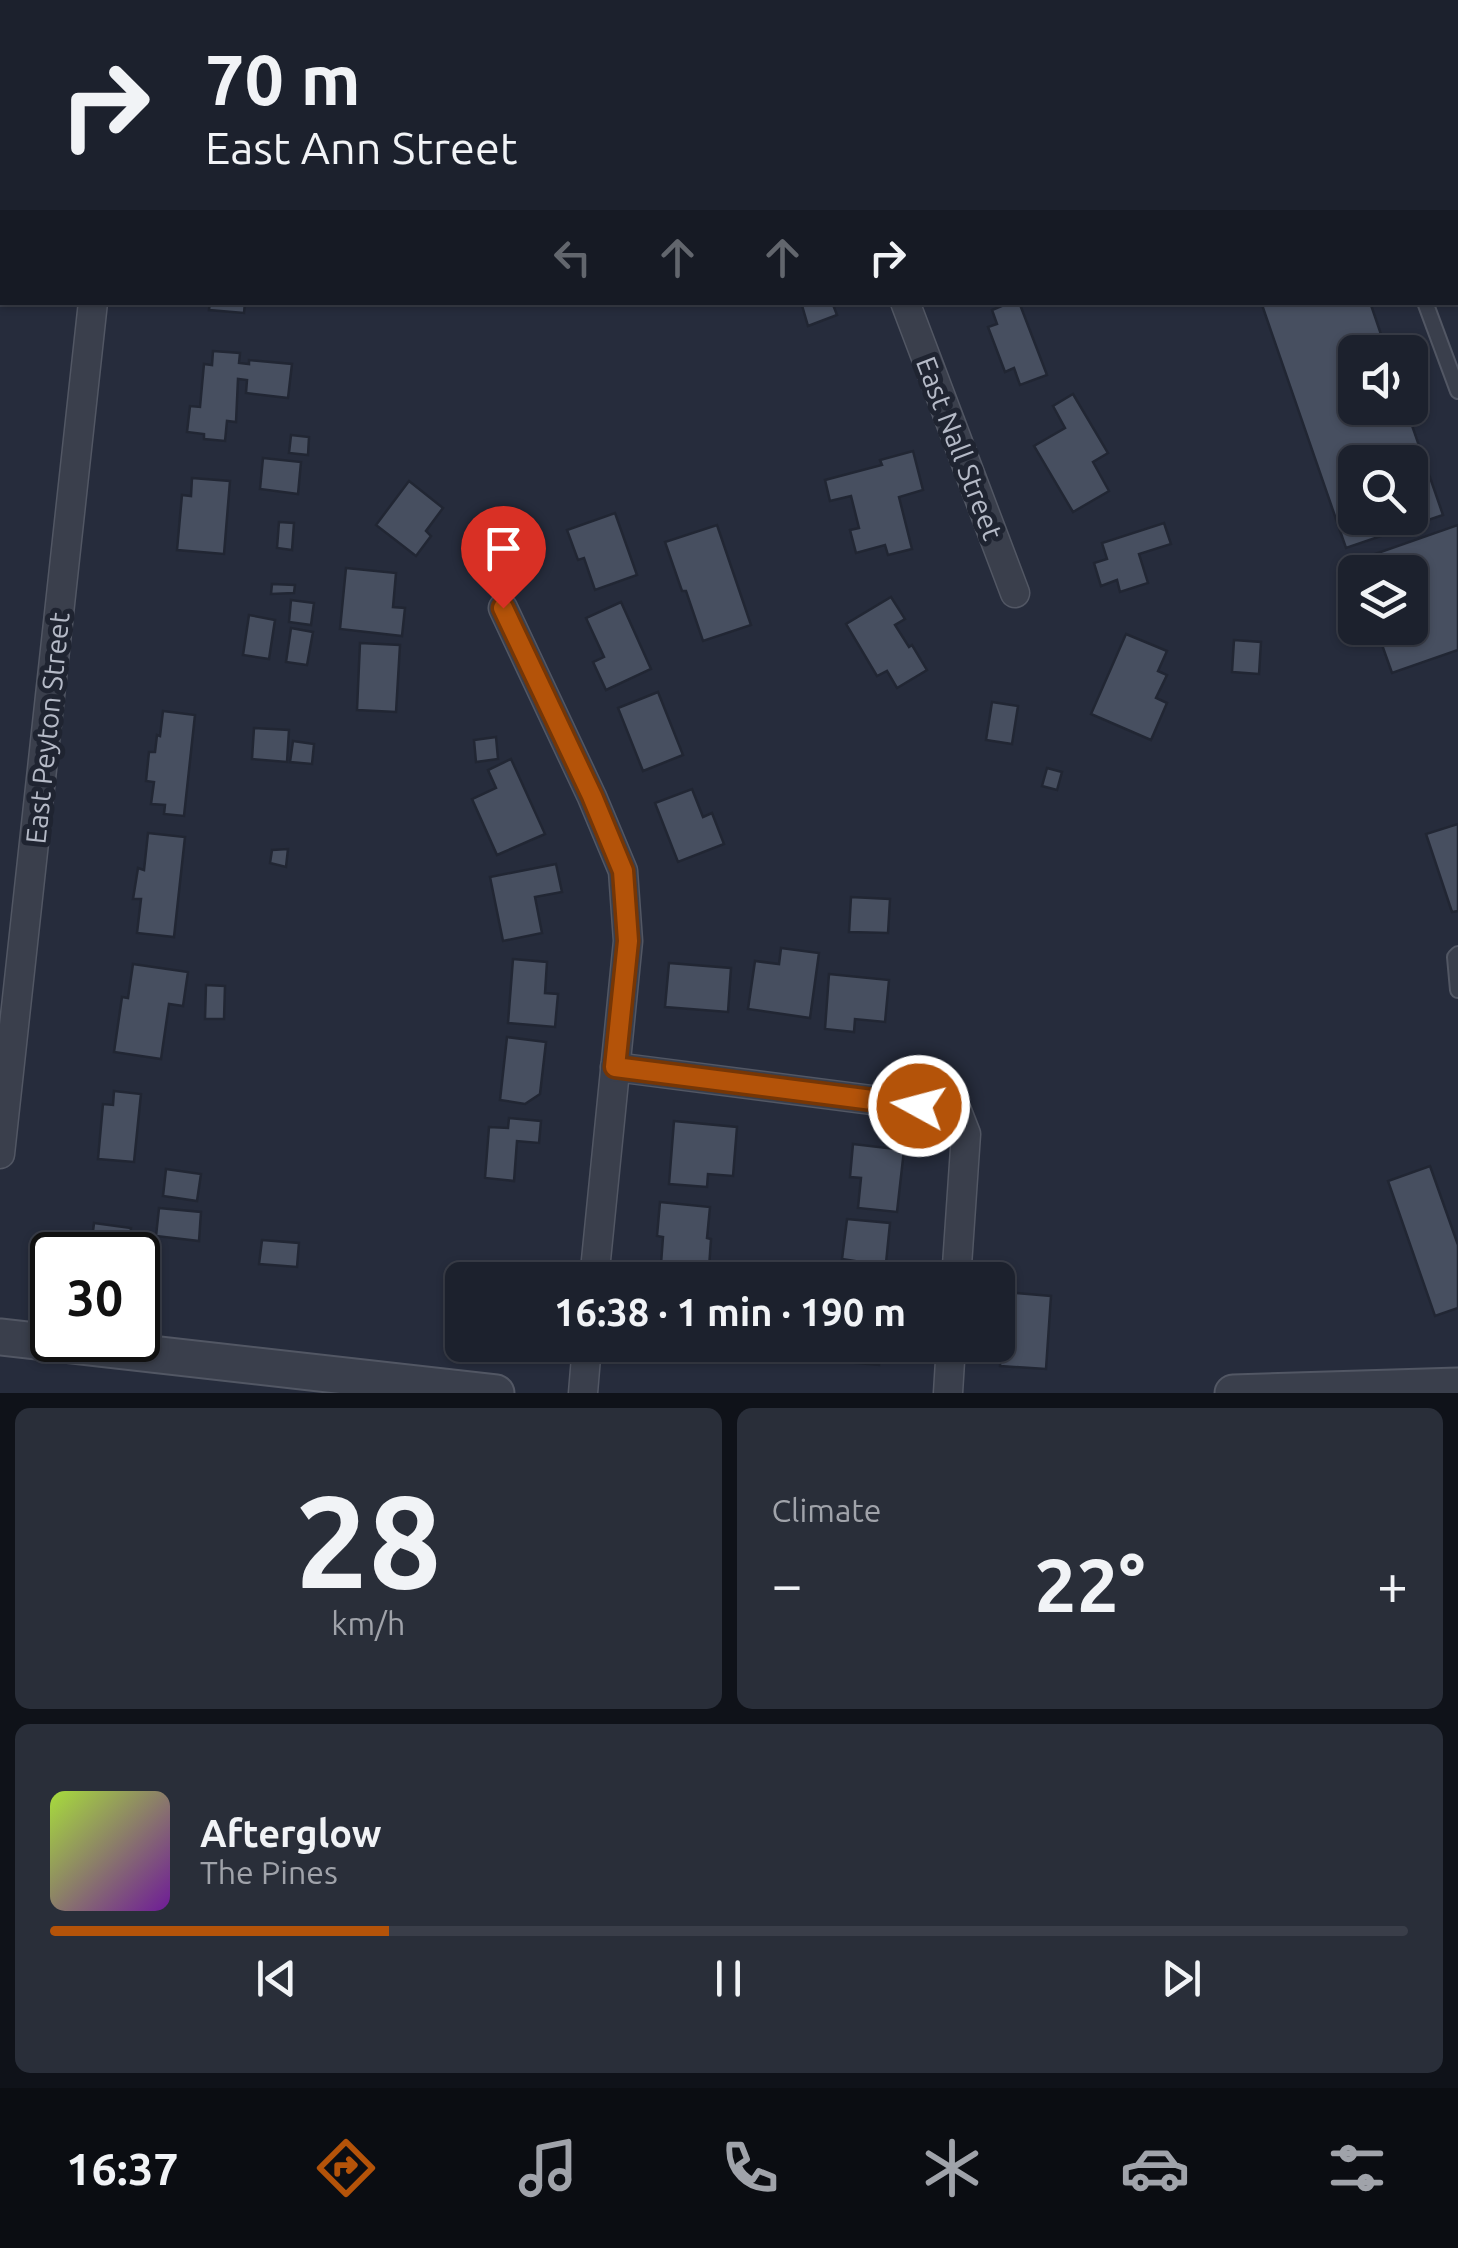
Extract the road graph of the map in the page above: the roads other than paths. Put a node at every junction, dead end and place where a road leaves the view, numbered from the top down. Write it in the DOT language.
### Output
graph roads {
  1 [pos="93,305"];
  2 [pos="905,305"];
  3 [pos="1425,305"];
  4 [pos="1458,391"];
  5 [pos="1016,593"];
  6 [pos="503,608"];
  7 [pos="1458,954"];
  8 [pos="1458,990"];
  9 [pos="615,1067"];
  10 [pos="0,1154"];
  11 [pos="596,1262"];
  12 [pos="957,1262"];
  13 [pos="0,1337"];
  14 [pos="586,1362"];
  15 [pos="950,1362"];
  16 [pos="1458,1386"];
  17 [pos="496,1393"];
  18 [pos="583,1393"];
  19 [pos="948,1393"];
  20 [pos="1233,1393"];
  1 -- 10 [label="street, East Peyton Street"];
  2 -- 5 [label="street, East Nall Street"];
  3 -- 4 [label="lane"];
  6 -- 9 [label="street"];
  7 -- 8 [label="lane"];
  9 -- 11 [label="street"];
  9 -- 12 [label="street"];
  13 -- 17 [label="street"];
  14 -- 18 [label="street"];
  15 -- 19 [label="street"];
  16 -- 20 [label="street"];
}
